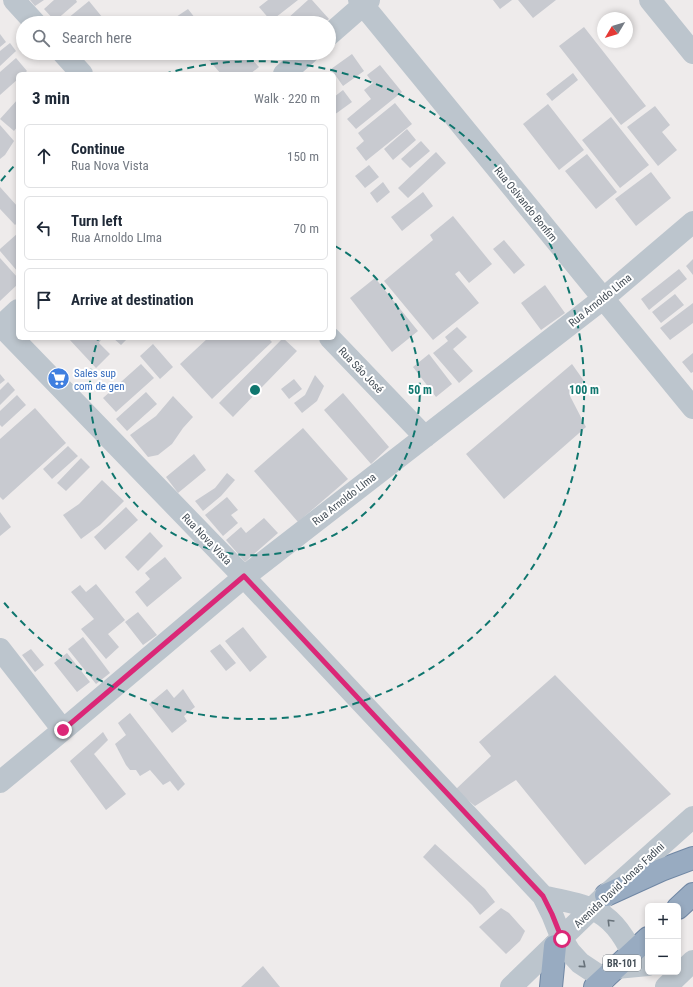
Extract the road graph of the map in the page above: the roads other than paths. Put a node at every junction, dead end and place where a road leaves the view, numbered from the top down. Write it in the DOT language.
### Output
graph roads {
  1 [pos="14,0"];
  2 [pos="650,0"];
  3 [pos="364,2"];
  4 [pos="29,16"];
  5 [pos="336,28"];
  6 [pos="693,53"];
  7 [pos="69,60"];
  8 [pos="300,60"];
  9 [pos="80,72"];
  10 [pos="286,72"];
  11 [pos="693,222"];
  12 [pos="604,298"];
  13 [pos="16,312"];
  14 [pos="0,326"];
  15 [pos="332,340"];
  16 [pos="693,408"];
  17 [pos="425,437"];
  18 [pos="244,576"];
  19 [pos="0,648"];
  20 [pos="63,730"];
  21 [pos="0,782"];
  22 [pos="693,817"];
  23 [pos="693,858"];
  24 [pos="693,894"];
  25 [pos="543,896"];
  26 [pos="600,902"];
  27 [pos="681,905"];
  28 [pos="648,939"];
  29 [pos="559,942"];
  30 [pos="640,959"];
  31 [pos="693,961"];
  32 [pos="681,963"];
  33 [pos="605,978"];
  34 [pos="511,987"];
  35 [pos="551,987"];
  36 [pos="666,987"];
  1 -- 4 [label="street"];
  2 -- 6 [label="street"];
  3 -- 5 [label="street"];
  3 -- 12 [label="street, Rua Oslvando Bonfim"];
  7 -- 9 [label="street"];
  8 -- 10 [label="street"];
  11 -- 12 [label="street, Rua Arnoldo LIma"];
  12 -- 16 [label="street, Rua Oslvando Bonfim"];
  12 -- 17 [label="street, Rua Arnoldo LIma"];
  13 -- 14 [label="street"];
  14 -- 18 [label="street, Rua Nova Vista"];
  15 -- 17 [label="street, Rua São José"];
  17 -- 18 [label="street, Rua Arnoldo LIma"];
  18 -- 20 [label="street, Rua Arnoldo LIma"];
  18 -- 25 [label="street, Rua Nova Vista"];
  19 -- 20 [label="street"];
  20 -- 21 [label="street, Rua Arnoldo LIma"];
  22 -- 26 [label="street, Avenida David Jonas Fadini"];
  23 -- 26 [label="highway"];
  24 -- 27 [label="highway"];
  25 -- 26 [label="street"];
  25 -- 29 [label="street, Rua Nova Vista"];
  26 -- 29 [label="street, Avenida David Jonas Fadini"];
  30 -- 26 [label="street, one-way"];
  28 -- 30 [label="highway, BR-101"];
  29 -- 33 [label="street, Rua Nova Vista, one-way"];
  29 -- 34 [label="street, Avenida David Jonas Fadini"];
  29 -- 35 [label="highway"];
  30 -- 33 [label="highway, BR-101"];
  31 -- 32 [label="street"];
  31 -- 36 [label="street"];
}
